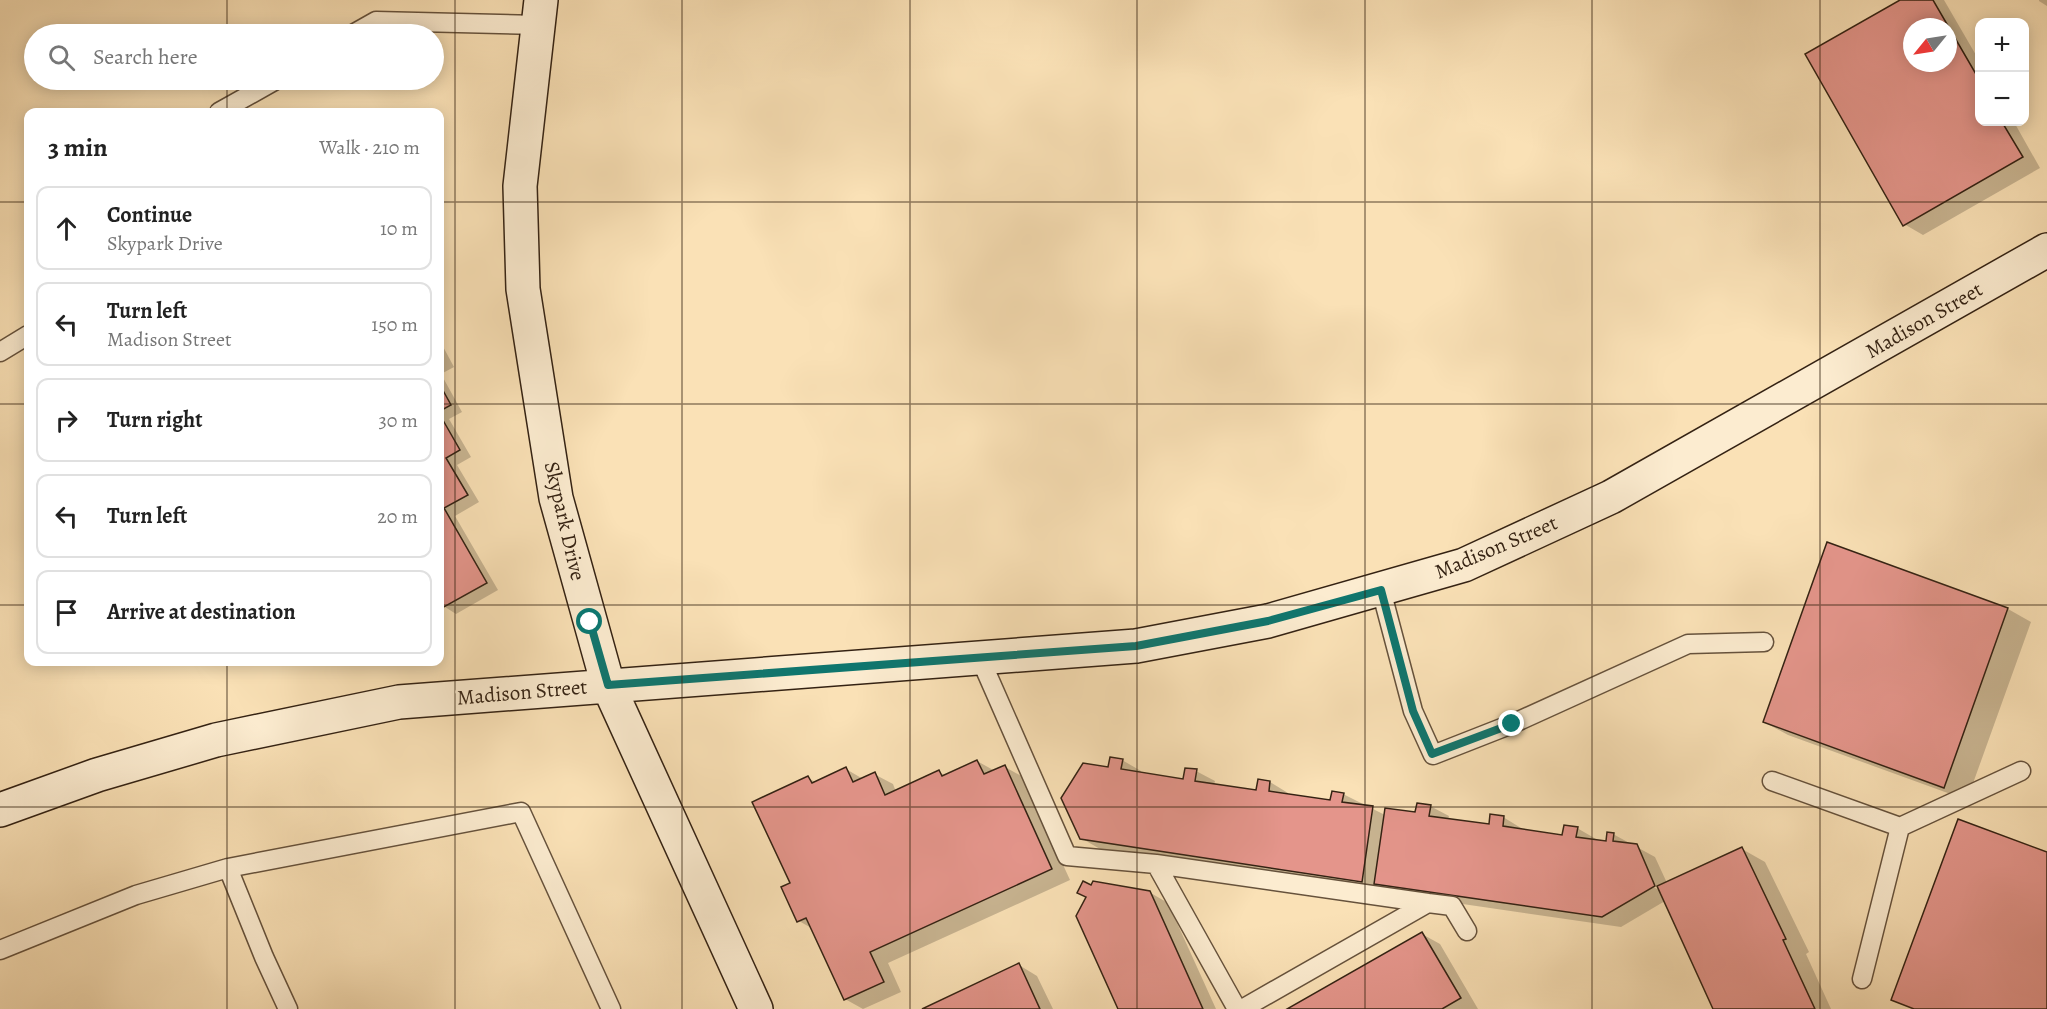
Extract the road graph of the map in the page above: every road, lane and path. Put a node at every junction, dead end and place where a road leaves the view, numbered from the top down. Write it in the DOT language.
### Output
graph roads {
  1 [pos="539,12"];
  2 [pos="371,24"];
  3 [pos="258,90"];
  4 [pos="226,108"];
  5 [pos="2047,250"];
  6 [pos="24,337"];
  7 [pos="0,352"];
  8 [pos="1381,590"];
  9 [pos="1764,642"];
  10 [pos="980,658"];
  11 [pos="608,685"];
  12 [pos="2021,771"];
  13 [pos="1772,781"];
  14 [pos="0,810"];
  15 [pos="1900,827"];
  16 [pos="1156,864"];
  17 [pos="228,868"];
  18 [pos="1428,903"];
  19 [pos="1467,931"];
  20 [pos="0,950"];
  21 [pos="1862,979"];
  22 [pos="288,1009"];
  23 [pos="611,1009"];
  24 [pos="756,1009"];
  25 [pos="1237,1009"];
  26 [pos="1242,1009"];
  1 -- 2 [label="lane"];
  1 -- 11 [label="main road, Skypark Drive"];
  3 -- 4 [label="lane"];
  5 -- 8 [label="main road, Madison Street"];
  6 -- 7 [label="lane"];
  8 -- 9 [label="lane"];
  8 -- 10 [label="main road, Madison Street"];
  10 -- 11 [label="main road, Madison Street"];
  10 -- 16 [label="lane"];
  11 -- 14 [label="main road, Madison Street"];
  11 -- 24 [label="main road, Skypark Drive"];
  12 -- 15 [label="lane"];
  13 -- 15 [label="lane"];
  15 -- 21 [label="lane"];
  16 -- 18 [label="lane"];
  16 -- 25 [label="lane"];
  17 -- 20 [label="lane"];
  17 -- 22 [label="lane"];
  17 -- 23 [label="lane"];
  18 -- 19 [label="lane"];
  18 -- 26 [label="lane"];
}
